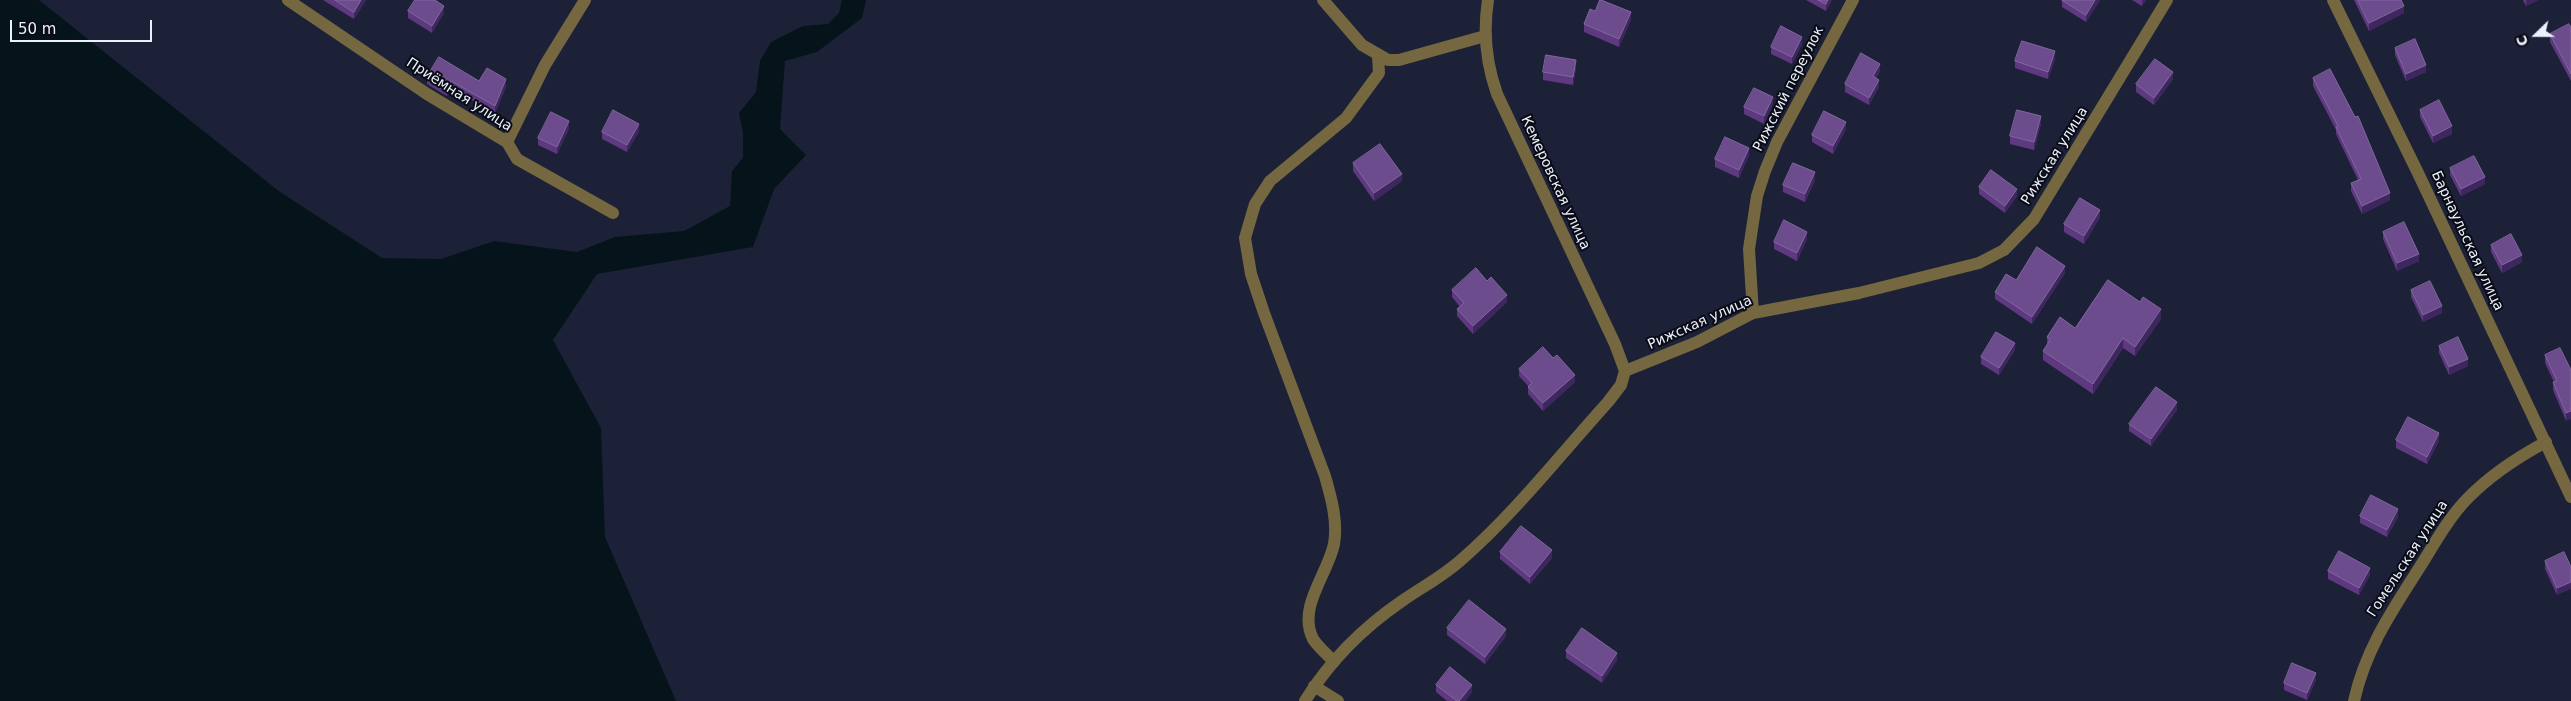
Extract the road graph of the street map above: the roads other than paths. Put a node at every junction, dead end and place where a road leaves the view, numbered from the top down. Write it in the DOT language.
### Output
graph roads {
  1 [pos="288,0"];
  2 [pos="585,0"];
  3 [pos="1323,0"];
  4 [pos="1488,0"];
  5 [pos="1854,0"];
  6 [pos="2167,0"];
  7 [pos="2333,0"];
  8 [pos="1485,36"];
  9 [pos="1378,56"];
  10 [pos="507,142"];
  11 [pos="613,213"];
  12 [pos="1752,313"];
  13 [pos="1625,371"];
  14 [pos="2546,442"];
  15 [pos="2571,497"];
  16 [pos="1334,662"];
  17 [pos="1314,686"];
  18 [pos="1305,701"];
  19 [pos="1338,701"];
  20 [pos="2354,701"];
  1 -- 10 [label="street, Приёмная улица"];
  2 -- 10 [label="street"];
  3 -- 9 [label="street"];
  4 -- 8 [label="street, Кемеровская улица"];
  5 -- 12 [label="street, Рижский переулок"];
  6 -- 12 [label="street, Рижская улица"];
  7 -- 14 [label="street, Барнаульская улица"];
  8 -- 9 [label="street"];
  8 -- 13 [label="street, Кемеровская улица"];
  9 -- 16 [label="street"];
  10 -- 11 [label="street, Приёмная улица"];
  12 -- 13 [label="street, Рижская улица"];
  13 -- 16 [label="street"];
  14 -- 15 [label="street, Барнаульская улица"];
  14 -- 20 [label="street, Гомельская улица"];
  16 -- 17 [label="street"];
  17 -- 18 [label="street"];
  17 -- 19 [label="street"];
}
